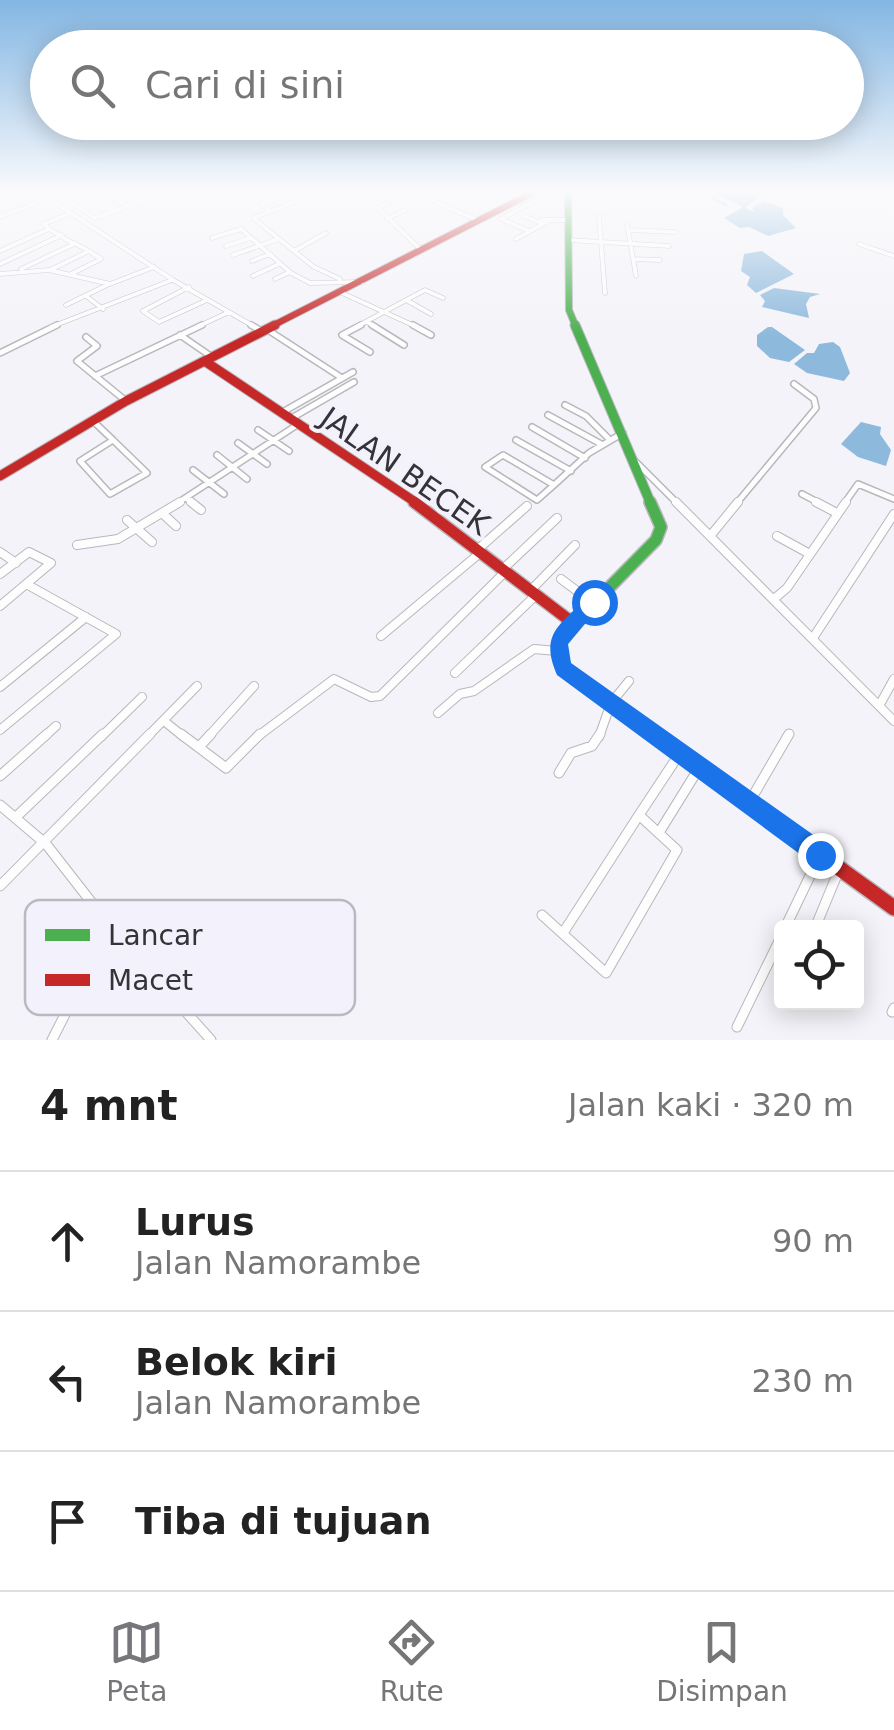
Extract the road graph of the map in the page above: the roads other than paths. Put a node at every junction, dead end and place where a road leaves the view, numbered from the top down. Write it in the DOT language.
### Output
graph roads {
  1 [pos="26,240"];
  2 [pos="54,240"];
  3 [pos="68,240"];
  4 [pos="112,240"];
  5 [pos="244,240"];
  6 [pos="254,240"];
  7 [pos="275,240"];
  8 [pos="281,240"];
  9 [pos="314,240"];
  10 [pos="410,240"];
  11 [pos="442,240"];
  12 [pos="568,240"];
  13 [pos="629,240"];
  14 [pos="601,242"];
  15 [pos="74,243"];
  16 [pos="630,244"];
  17 [pos="858,244"];
  18 [pos="260,245"];
  19 [pos="226,246"];
  20 [pos="669,246"];
  21 [pos="294,250"];
  22 [pos="421,250"];
  23 [pos="0,251"];
  24 [pos="89,251"];
  25 [pos="233,254"];
  26 [pos="270,254"];
  27 [pos="894,256"];
  28 [pos="633,259"];
  29 [pos="660,260"];
  30 [pos="252,261"];
  31 [pos="281,263"];
  32 [pos="0,264"];
  33 [pos="154,267"];
  34 [pos="49,270"];
  35 [pos="290,272"];
  36 [pos="11,273"];
  37 [pos="0,274"];
  38 [pos="70,274"];
  39 [pos="253,276"];
  40 [pos="636,276"];
  41 [pos="126,278"];
  42 [pos="276,279"];
  43 [pos="173,280"];
  44 [pos="342,280"];
  45 [pos="363,282"];
  46 [pos="110,284"];
  47 [pos="189,288"];
  48 [pos="146,291"];
  49 [pos="342,292"];
  50 [pos="605,293"];
  51 [pos="86,296"];
  52 [pos="442,298"];
  53 [pos="208,300"];
  54 [pos="406,300"];
  55 [pos="66,305"];
  56 [pos="103,309"];
  57 [pos="387,310"];
  58 [pos="229,312"];
  59 [pos="431,314"];
  60 [pos="366,322"];
  61 [pos="265,331"];
  62 [pos="180,335"];
  63 [pos="431,335"];
  64 [pos="86,337"];
  65 [pos="404,344"];
  66 [pos="0,352"];
  67 [pos="370,352"];
  68 [pos="210,360"];
  69 [pos="353,372"];
  70 [pos="95,376"];
  71 [pos="342,378"];
  72 [pos="354,382"];
  73 [pos="794,384"];
  74 [pos="126,402"];
  75 [pos="565,405"];
  76 [pos="548,415"];
  77 [pos="288,419"];
  78 [pos="92,420"];
  79 [pos="532,427"];
  80 [pos="258,430"];
  81 [pos="623,433"];
  82 [pos="608,438"];
  83 [pos="114,440"];
  84 [pos="273,440"];
  85 [pos="516,440"];
  86 [pos="238,443"];
  87 [pos="601,444"];
  88 [pos="289,451"];
  89 [pos="252,453"];
  90 [pos="216,456"];
  91 [pos="586,458"];
  92 [pos="634,460"];
  93 [pos="268,464"];
  94 [pos="231,466"];
  95 [pos="193,470"];
  96 [pos="570,471"];
  97 [pos="0,476"];
  98 [pos="248,478"];
  99 [pos="209,482"];
  100 [pos="554,485"];
  101 [pos="224,494"];
  102 [pos="802,494"];
  103 [pos="186,498"];
  104 [pos="894,500"];
  105 [pos="527,506"];
  106 [pos="201,510"];
  107 [pos="835,512"];
  108 [pos="162,514"];
  109 [pos="894,514"];
  110 [pos="557,518"];
  111 [pos="127,520"];
  112 [pos="176,526"];
  113 [pos="138,530"];
  114 [pos="711,535"];
  115 [pos="777,536"];
  116 [pos="152,542"];
  117 [pos="77,545"];
  118 [pos="575,545"];
  119 [pos="0,552"];
  120 [pos="478,552"];
  121 [pos="808,554"];
  122 [pos="16,562"];
  123 [pos="503,571"];
  124 [pos="0,574"];
  125 [pos="561,579"];
  126 [pos="28,585"];
  127 [pos="533,593"];
  128 [pos="774,599"];
  129 [pos="594,602"];
  130 [pos="0,606"];
  131 [pos="86,617"];
  132 [pos="573,623"];
  133 [pos="381,636"];
  134 [pos="813,638"];
  135 [pos="557,651"];
  136 [pos="456,673"];
  137 [pos="894,679"];
  138 [pos="630,682"];
  139 [pos="197,686"];
  140 [pos="254,686"];
  141 [pos="0,687"];
  142 [pos="142,697"];
  143 [pos="612,704"];
  144 [pos="879,706"];
  145 [pos="438,713"];
  146 [pos="164,721"];
  147 [pos="894,721"];
  148 [pos="56,726"];
  149 [pos="0,730"];
  150 [pos="789,734"];
  151 [pos="199,747"];
  152 [pos="680,753"];
  153 [pos="699,767"];
  154 [pos="559,773"];
  155 [pos="0,776"];
  156 [pos="749,802"];
  157 [pos="6,814"];
  158 [pos="639,815"];
  159 [pos="660,831"];
  160 [pos="46,844"];
  161 [pos="820,855"];
  162 [pos="840,868"];
  163 [pos="0,886"];
  164 [pos="90,900"];
  165 [pos="894,908"];
  166 [pos="542,915"];
  167 [pos="789,920"];
  168 [pos="817,920"];
  169 [pos="562,933"];
  170 [pos="774,951"];
  171 [pos="64,1015"];
  172 [pos="189,1015"];
  173 [pos="737,1027"];
  174 [pos="52,1040"];
  175 [pos="212,1040"];
  1 -- 23 [label="street"];
  2 -- 32 [label="street"];
  3 -- 15 [label="street"];
  4 -- 33 [label="street"];
  5 -- 19 [label="street"];
  6 -- 18 [label="street"];
  7 -- 18 [label="street"];
  8 -- 21 [label="street"];
  9 -- 21 [label="street"];
  10 -- 22 [label="street"];
  11 -- 22 [label="street"];
  12 -- 14 [label="street"];
  12 -- 81 [label="street"];
  13 -- 16 [label="street"];
  14 -- 16 [label="street"];
  14 -- 50 [label="street"];
  15 -- 24 [label="street"];
  15 -- 36 [label="street"];
  16 -- 20 [label="street"];
  16 -- 28 [label="street"];
  17 -- 27 [label="street"];
  18 -- 25 [label="street"];
  18 -- 26 [label="street"];
  21 -- 44 [label="street"];
  22 -- 45 [label="street"];
  24 -- 34 [label="street"];
  24 -- 38 [label="street"];
  26 -- 30 [label="street"];
  26 -- 31 [label="street"];
  28 -- 29 [label="street"];
  28 -- 40 [label="street"];
  31 -- 35 [label="street"];
  31 -- 39 [label="street"];
  33 -- 41 [label="street"];
  33 -- 43 [label="street"];
  34 -- 36 [label="street"];
  34 -- 38 [label="street"];
  35 -- 42 [label="street"];
  35 -- 44 [label="street"];
  36 -- 37 [label="street"];
  38 -- 46 [label="street"];
  41 -- 46 [label="street"];
  41 -- 48 [label="street"];
  43 -- 47 [label="street"];
  43 -- 48 [label="street"];
  44 -- 45 [label="street"];
  45 -- 49 [label="street"];
  46 -- 51 [label="street"];
  47 -- 53 [label="street"];
  47 -- 53 [label="street"];
  48 -- 56 [label="street"];
  49 -- 57 [label="street"];
  49 -- 61 [label="street"];
  51 -- 55 [label="street"];
  51 -- 56 [label="street"];
  52 -- 54 [label="street"];
  53 -- 58 [label="street"];
  54 -- 57 [label="street"];
  54 -- 59 [label="street"];
  56 -- 66 [label="street"];
  57 -- 60 [label="street"];
  57 -- 63 [label="street"];
  58 -- 61 [label="street"];
  58 -- 62 [label="street"];
  60 -- 65 [label="street"];
  60 -- 67 [label="street"];
  61 -- 68 [label="street"];
  61 -- 71 [label="street"];
  62 -- 68 [label="street"];
  62 -- 70 [label="street"];
  64 -- 70 [label="street"];
  68 -- 74 [label="street"];
  68 -- 77 [label="street, JALAN BECEK"];
  69 -- 71 [label="street"];
  70 -- 74 [label="street"];
  71 -- 77 [label="street"];
  72 -- 77 [label="street"];
  73 -- 114 [label="street"];
  74 -- 78 [label="street"];
  75 -- 82 [label="street"];
  76 -- 87 [label="street"];
  77 -- 84 [label="street"];
  77 -- 120 [label="street, JALAN BECEK"];
  78 -- 83 [label="street"];
  78 -- 97 [label="street"];
  79 -- 91 [label="street"];
  80 -- 84 [label="street"];
  81 -- 82 [label="street"];
  81 -- 92 [label="street"];
  82 -- 87 [label="street"];
  83 -- 83 [label="street"];
  84 -- 88 [label="street"];
  84 -- 89 [label="street"];
  85 -- 96 [label="street"];
  86 -- 89 [label="street"];
  87 -- 91 [label="street"];
  89 -- 93 [label="street"];
  89 -- 94 [label="street"];
  90 -- 94 [label="street"];
  91 -- 96 [label="street"];
  92 -- 114 [label="street"];
  92 -- 129 [label="street"];
  94 -- 98 [label="street"];
  94 -- 99 [label="street"];
  95 -- 99 [label="street"];
  96 -- 100 [label="street"];
  99 -- 101 [label="street"];
  99 -- 103 [label="street"];
  100 -- 100 [label="street"];
  102 -- 107 [label="street"];
  103 -- 106 [label="street"];
  103 -- 108 [label="street"];
  104 -- 107 [label="street"];
  105 -- 120 [label="street"];
  107 -- 121 [label="street"];
  108 -- 112 [label="street"];
  108 -- 113 [label="street"];
  109 -- 134 [label="street"];
  110 -- 123 [label="street"];
  111 -- 113 [label="street"];
  113 -- 116 [label="street"];
  113 -- 117 [label="street"];
  114 -- 128 [label="street"];
  115 -- 121 [label="street"];
  118 -- 127 [label="street"];
  119 -- 122 [label="street"];
  120 -- 123 [label="street, JALAN BECEK"];
  120 -- 133 [label="street"];
  121 -- 128 [label="street"];
  122 -- 124 [label="street"];
  122 -- 126 [label="street"];
  123 -- 127 [label="street, JALAN BECEK"];
  123 -- 151 [label="street"];
  125 -- 129 [label="street"];
  126 -- 130 [label="street"];
  126 -- 131 [label="street"];
  127 -- 132 [label="street, JALAN BECEK"];
  127 -- 136 [label="street"];
  128 -- 134 [label="street"];
  129 -- 132 [label="street"];
  131 -- 141 [label="street"];
  131 -- 149 [label="street"];
  132 -- 135 [label="street"];
  134 -- 144 [label="street"];
  135 -- 143 [label="street"];
  135 -- 145 [label="street"];
  137 -- 144 [label="street"];
  138 -- 143 [label="street"];
  139 -- 146 [label="street"];
  140 -- 151 [label="street"];
  142 -- 157 [label="street"];
  143 -- 152 [label="street"];
  143 -- 154 [label="street"];
  144 -- 147 [label="street"];
  146 -- 151 [label="street"];
  146 -- 160 [label="street"];
  148 -- 155 [label="street"];
  150 -- 156 [label="street"];
  152 -- 153 [label="street"];
  152 -- 158 [label="street"];
  153 -- 156 [label="street"];
  153 -- 159 [label="street"];
  156 -- 161 [label="street"];
  157 -- 160 [label="street"];
  158 -- 159 [label="street"];
  158 -- 169 [label="street"];
  159 -- 169 [label="street"];
  160 -- 163 [label="street"];
  160 -- 164 [label="street"];
  161 -- 162 [label="street"];
  161 -- 167 [label="street"];
  162 -- 165 [label="street"];
  162 -- 168 [label="street"];
  166 -- 169 [label="street"];
  170 -- 173 [label="street"];
  171 -- 174 [label="street"];
  172 -- 175 [label="street"];
}
